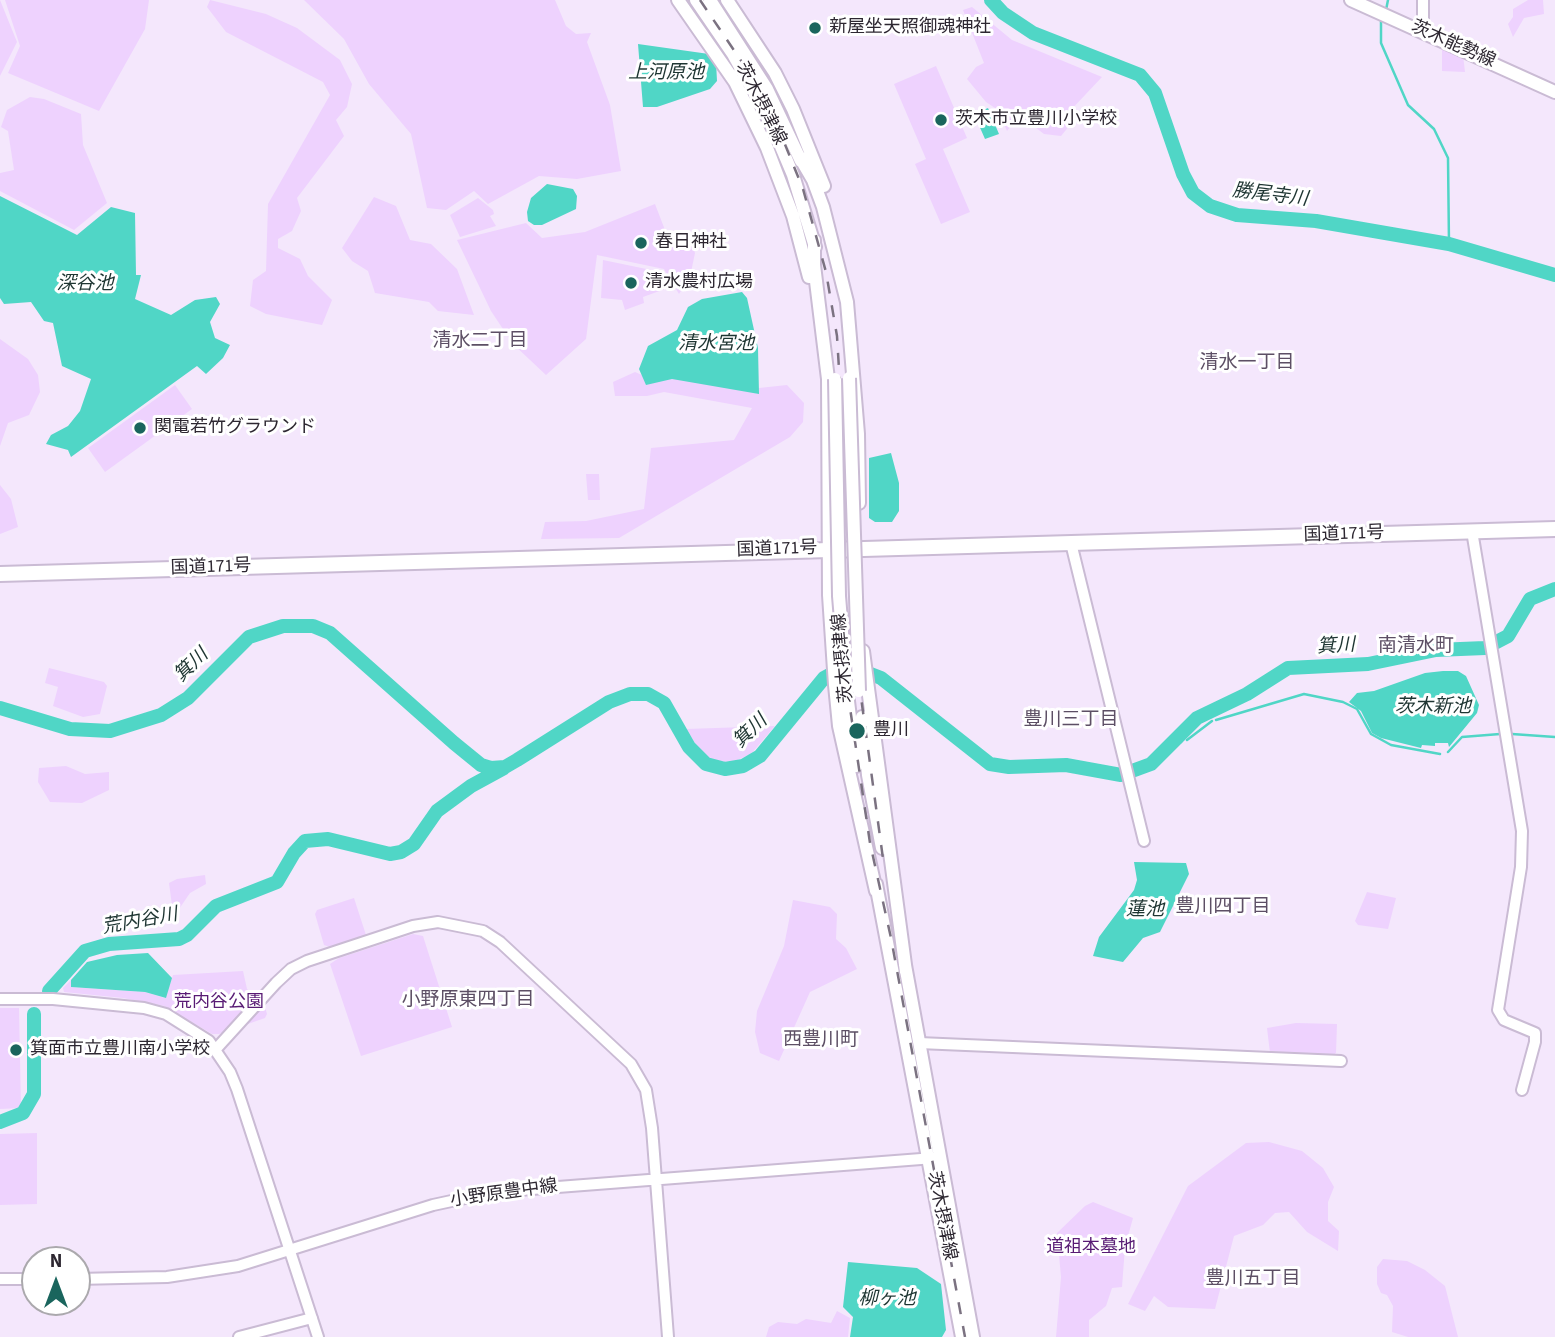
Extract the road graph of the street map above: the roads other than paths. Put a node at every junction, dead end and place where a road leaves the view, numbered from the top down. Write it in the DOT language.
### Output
graph roads {
  1 [pos="678,0"];
  2 [pos="687,0"];
  3 [pos="696,0"];
  4 [pos="710,0"];
  5 [pos="719,0"];
  6 [pos="727,0"];
  7 [pos="1351,0"];
  8 [pos="1423,0"];
  9 [pos="1423,32"];
  10 [pos="1555,92"];
  11 [pos="766,112"];
  12 [pos="792,140"];
  13 [pos="799,156"];
  14 [pos="814,240"];
  15 [pos="858,434"];
  16 [pos="830,436"];
  17 [pos="1555,528"];
  18 [pos="1472,531"];
  19 [pos="1070,543"];
  20 [pos="830,549"];
  21 [pos="859,549"];
  22 [pos="0,573"];
  23 [pos="857,690"];
  24 [pos="1144,841"];
  25 [pos="876,891"];
  26 [pos="0,999"];
  27 [pos="919,1043"];
  28 [pos="216,1049"];
  29 [pos="1341,1061"];
  30 [pos="1522,1090"];
  31 [pos="935,1158"];
  32 [pos="656,1180"];
  33 [pos="290,1252"];
  34 [pos="91,1278"];
  35 [pos="0,1279"];
  36 [pos="21,1279"];
  37 [pos="312,1318"];
  38 [pos="239,1337"];
  39 [pos="318,1337"];
  40 [pos="668,1337"];
  41 [pos="962,1337"];
  42 [pos="972,1337"];
  1 -- 16 [label="main road"];
  2 -- 11 [label="main road"];
  3 -- 11 [label="main road, 茨木摂津線"];
  4 -- 12 [label="main road, 茨木摂津線"];
  5 -- 12 [label="main road"];
  6 -- 15 [label="main road"];
  7 -- 9 [label="main road, 茨木能勢線"];
  8 -- 9 [label="street"];
  9 -- 10 [label="main road, 茨木能勢線"];
  11 -- 14 [label="main road, 茨木摂津線"];
  12 -- 13 [label="main road, 茨木摂津線"];
  13 -- 15 [label="main road"];
  13 -- 23 [label="main road, 茨木摂津線, bridge"];
  14 -- 16 [label="main road"];
  14 -- 23 [label="main road, 茨木摂津線, bridge"];
  15 -- 21 [label="main road"];
  16 -- 20 [label="main road"];
  17 -- 18 [label="highway, 国道171号"];
  18 -- 19 [label="highway, 国道171号"];
  18 -- 30 [label="street"];
  19 -- 21 [label="highway, 国道171号"];
  19 -- 24 [label="street"];
  20 -- 21 [label="highway, 国道171号"];
  20 -- 22 [label="highway, 国道171号"];
  20 -- 25 [label="main road"];
  21 -- 23 [label="main road"];
  23 -- 25 [label="main road, 茨木摂津線"];
  23 -- 27 [label="main road, 茨木摂津線"];
  25 -- 31 [label="main road, 茨木摂津線"];
  26 -- 28 [label="street"];
  27 -- 29 [label="street"];
  27 -- 31 [label="main road, 茨木摂津線"];
  28 -- 32 [label="street"];
  28 -- 33 [label="street"];
  31 -- 32 [label="street, 小野原豊中線"];
  31 -- 41 [label="main road, 茨木摂津線"];
  31 -- 42 [label="main road, 茨木摂津線"];
  32 -- 33 [label="street, 小野原豊中線"];
  32 -- 40 [label="street"];
  33 -- 34 [label="street, 小野原豊中線"];
  33 -- 37 [label="street"];
  35 -- 36 [label="street"];
  37 -- 38 [label="street"];
  37 -- 39 [label="street"];
}
